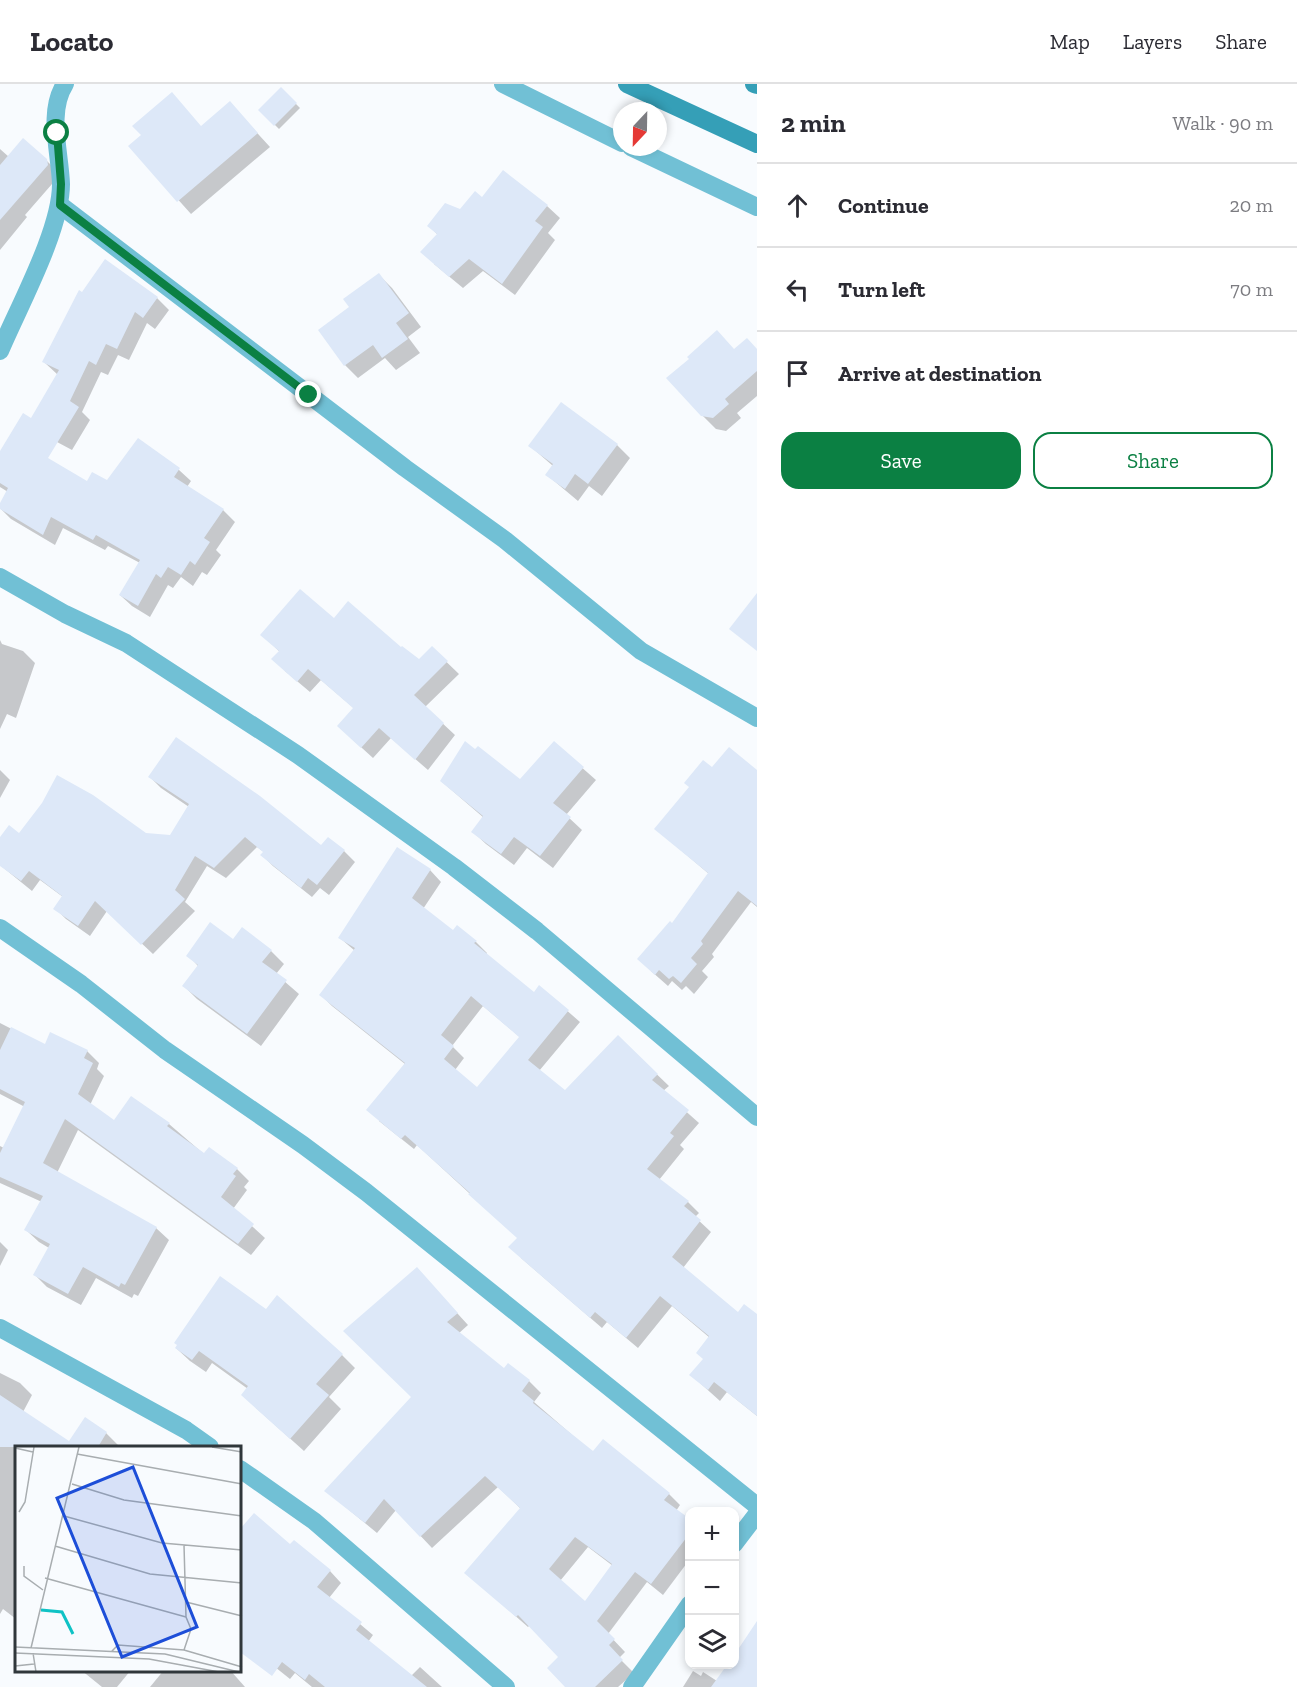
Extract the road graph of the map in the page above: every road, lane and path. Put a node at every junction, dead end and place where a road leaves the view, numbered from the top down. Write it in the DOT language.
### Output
graph roads {
  1 [pos="65,84"];
  2 [pos="503,84"];
  3 [pos="627,84"];
  4 [pos="613,139"];
  5 [pos="757,144"];
  6 [pos="650,156"];
  7 [pos="60,205"];
  8 [pos="757,207"];
  9 [pos="4,328"];
  10 [pos="0,351"];
  11 [pos="0,578"];
  12 [pos="757,718"];
  13 [pos="0,928"];
  14 [pos="757,1117"];
  15 [pos="0,1328"];
  16 [pos="209,1446"];
  17 [pos="242,1469"];
  18 [pos="757,1506"];
  19 [pos="757,1514"];
  20 [pos="739,1539"];
  21 [pos="685,1611"];
  22 [pos="506,1687"];
  23 [pos="632,1687"];
  1 -- 7 [label="street"];
  2 -- 4 [label="street"];
  3 -- 5 [label="main road"];
  6 -- 8 [label="street"];
  7 -- 9 [label="street"];
  7 -- 12 [label="street"];
  9 -- 10 [label="street"];
  11 -- 14 [label="street"];
  13 -- 18 [label="street"];
  15 -- 16 [label="street"];
  17 -- 22 [label="street"];
  19 -- 20 [label="street"];
  21 -- 23 [label="street"];
}
